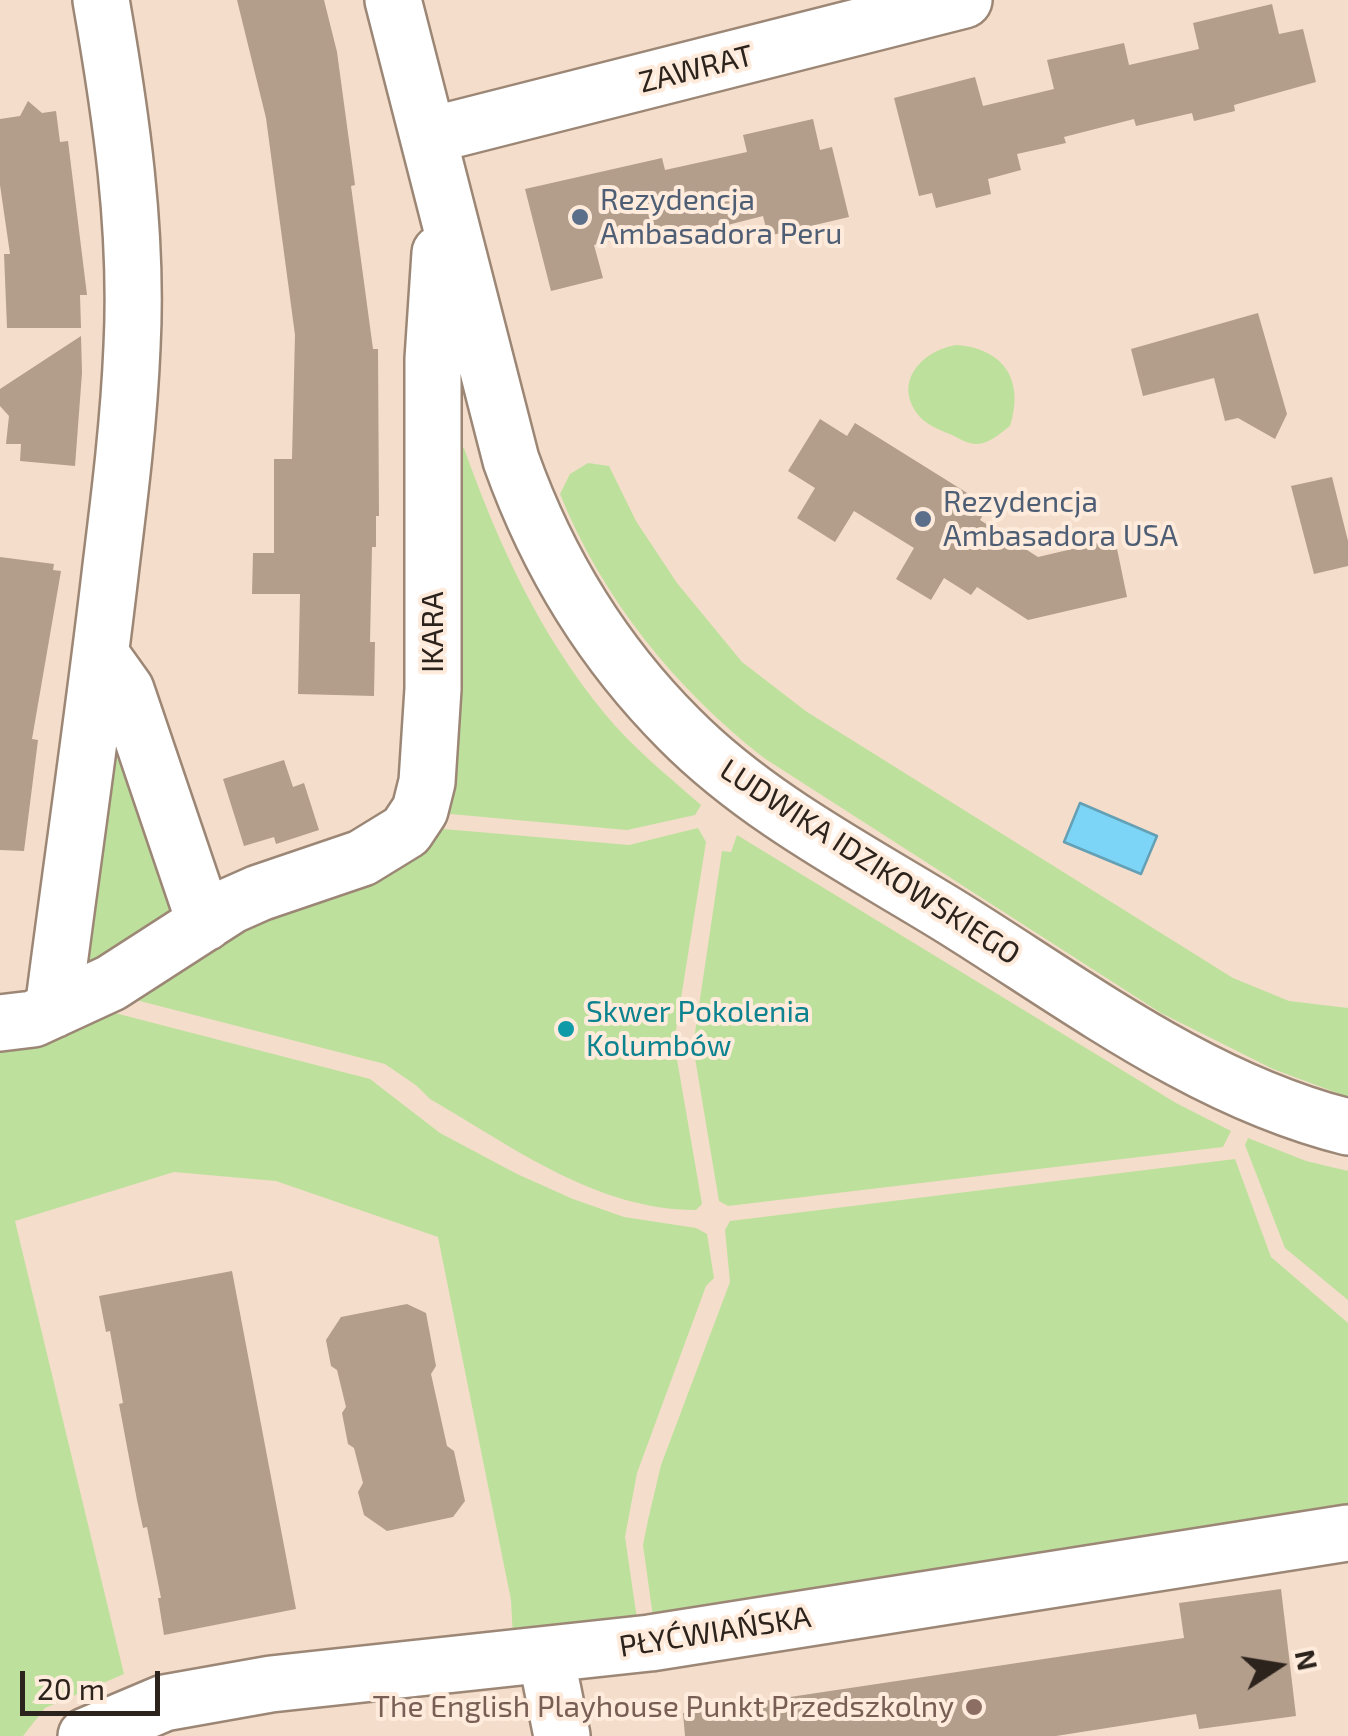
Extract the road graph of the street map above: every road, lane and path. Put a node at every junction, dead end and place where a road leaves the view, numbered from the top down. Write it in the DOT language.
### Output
graph roads {
  1 [pos="101,0"];
  2 [pos="392,0"];
  3 [pos="964,0"];
  4 [pos="428,136"];
  5 [pos="444,205"];
  6 [pos="101,655"];
  7 [pos="206,922"];
  8 [pos="53,1010"];
  9 [pos="0,1022"];
  10 [pos="1348,1127"];
  11 [pos="1348,1533"];
  12 [pos="546,1656"];
  13 [pos="86,1736"];
  14 [pos="562,1736"];
  1 -- 6 [label="street"];
  2 -- 4 [label="street, LUDWIKA IDZIKOWSKIEGO"];
  3 -- 4 [label="street, ZAWRAT"];
  4 -- 5 [label="street, LUDWIKA IDZIKOWSKIEGO"];
  5 -- 7 [label="street, IKARA"];
  5 -- 10 [label="street, LUDWIKA IDZIKOWSKIEGO"];
  6 -- 7 [label="street"];
  6 -- 8 [label="street"];
  7 -- 8 [label="street, IKARA"];
  8 -- 9 [label="street, IKARA"];
  11 -- 12 [label="street, PŁYĆWIAŃSKA"];
  12 -- 13 [label="street, PŁYĆWIAŃSKA"];
  12 -- 14 [label="street"];
}
